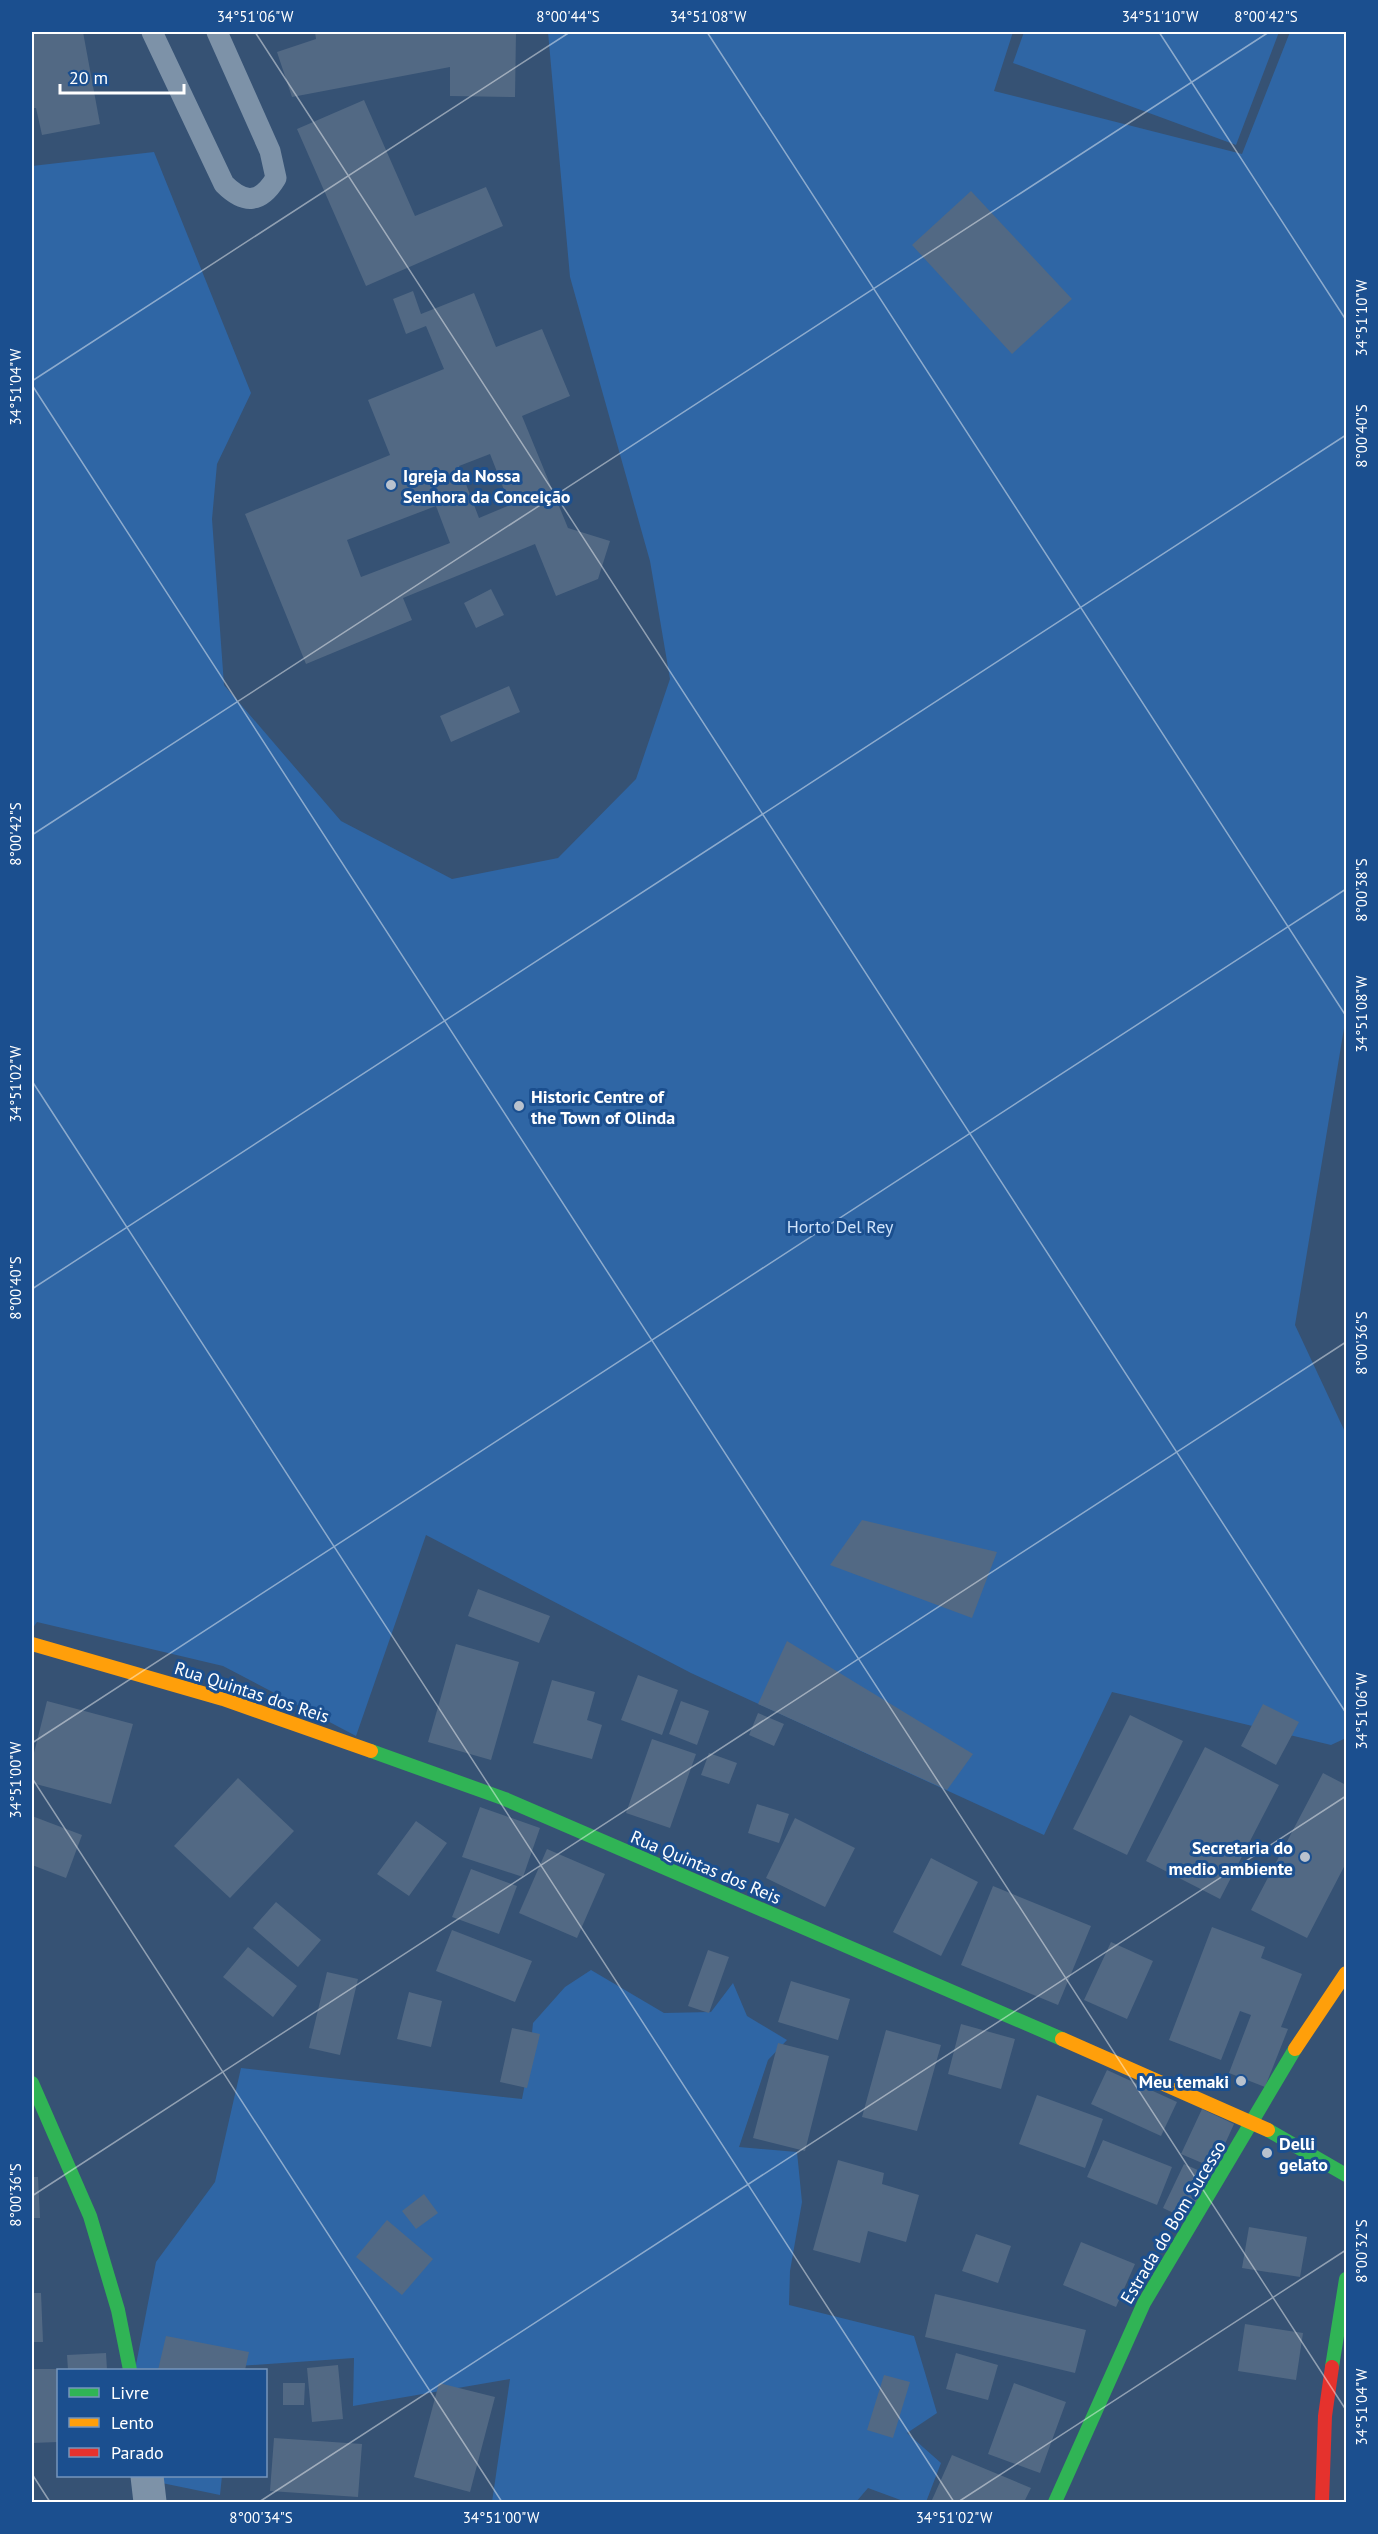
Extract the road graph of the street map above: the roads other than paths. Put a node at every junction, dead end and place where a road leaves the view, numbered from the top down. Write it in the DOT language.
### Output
graph roads {
  1 [pos="152,32"];
  2 [pos="217,32"];
  3 [pos="32,1644"];
  4 [pos="1347,1973"];
  5 [pos="32,2083"];
  6 [pos="1255,2122"];
  7 [pos="1347,2175"];
  8 [pos="1347,2279"];
  9 [pos="130,2369"];
  10 [pos="147,2477"];
  11 [pos="150,2502"];
  12 [pos="1055,2502"];
  13 [pos="1322,2502"];
  1 -- 2 [label="lane"];
  3 -- 6 [label="street, Rua Quintas dos Reis"];
  4 -- 6 [label="street, Estrada do Bom Sucesso"];
  5 -- 9 [label="street"];
  6 -- 7 [label="street, Rua Quintas dos Reis"];
  6 -- 12 [label="street, Estrada do Bom Sucesso"];
  8 -- 13 [label="street"];
  10 -- 11 [label="street"];
}
